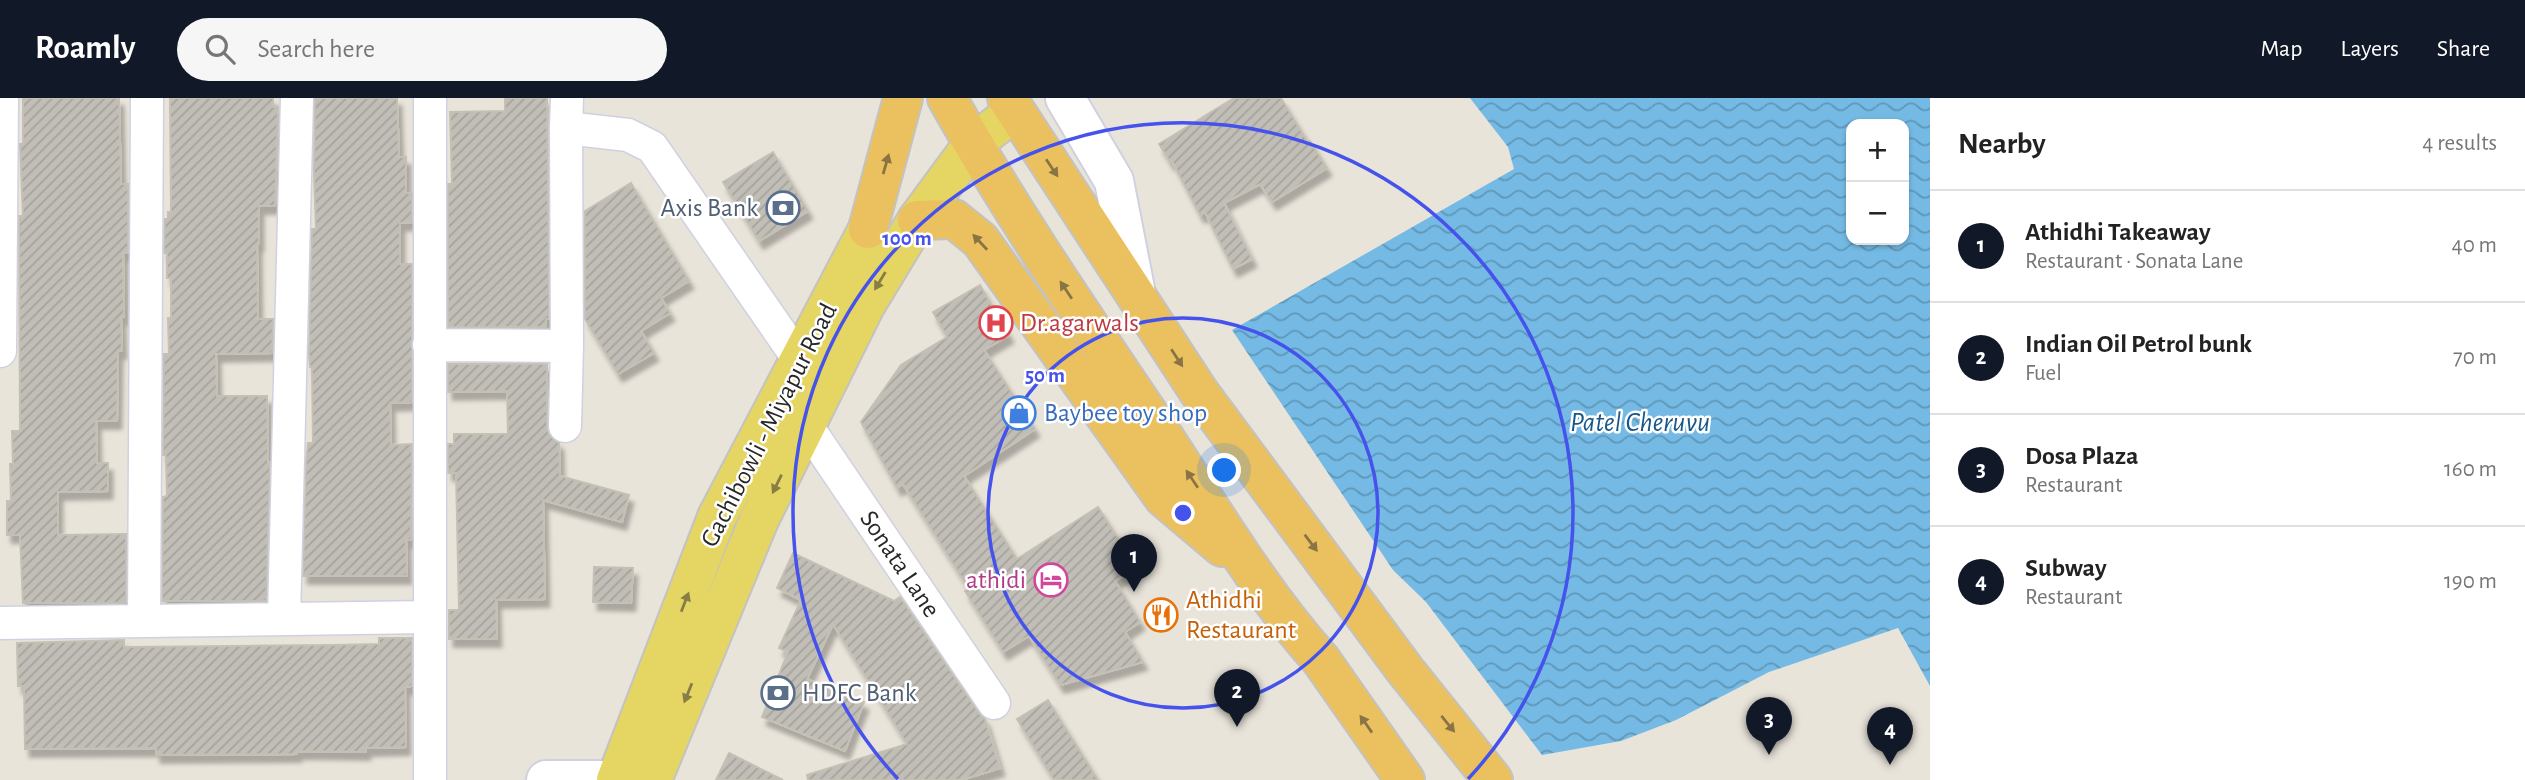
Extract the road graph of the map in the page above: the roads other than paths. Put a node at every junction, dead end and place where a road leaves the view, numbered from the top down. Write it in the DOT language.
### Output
graph roads {
  1 [pos="2,98"];
  2 [pos="147,98"];
  3 [pos="297,98"];
  4 [pos="430,98"];
  5 [pos="903,98"];
  6 [pos="947,98"];
  7 [pos="1065,98"];
  8 [pos="1011,105"];
  9 [pos="566,113"];
  10 [pos="973,144"];
  11 [pos="917,220"];
  12 [pos="868,229"];
  13 [pos="1136,294"];
  14 [pos="429,345"];
  15 [pos="567,345"];
  16 [pos="0,351"];
  17 [pos="800,361"];
  18 [pos="806,425"];
  19 [pos="565,426"];
  20 [pos="1255,575"];
  21 [pos="429,617"];
  22 [pos="284,619"];
  23 [pos="144,621"];
  24 [pos="0,623"];
  25 [pos="994,703"];
  26 [pos="430,780"];
  27 [pos="546,780"];
  28 [pos="617,780"];
  29 [pos="652,780"];
  30 [pos="1405,780"];
  31 [pos="1493,780"];
  1 -- 16 [label="street"];
  2 -- 23 [label="street"];
  3 -- 22 [label="street"];
  4 -- 14 [label="street"];
  12 -- 5 [label="highway, one-way"];
  6 -- 10 [label="highway"];
  7 -- 13 [label="street"];
  8 -- 10 [label="main road"];
  8 -- 13 [label="highway, one-way"];
  9 -- 15 [label="street"];
  9 -- 17 [label="street"];
  10 -- 11 [label="main road"];
  20 -- 10 [label="highway, one-way"];
  11 -- 18 [label="main road, one-way"];
  20 -- 11 [label="highway, one-way"];
  12 -- 17 [label="main road, Gachibowli - Miyapur Road"];
  13 -- 31 [label="highway, one-way"];
  14 -- 15 [label="street"];
  14 -- 21 [label="street"];
  15 -- 19 [label="street"];
  28 -- 17 [label="main road, Gachibowli - Miyapur Road, one-way"];
  18 -- 25 [label="street, Sonata Lane"];
  18 -- 29 [label="main road, one-way"];
  30 -- 20 [label="highway, one-way"];
  21 -- 22 [label="street"];
  21 -- 26 [label="street"];
  22 -- 23 [label="street"];
  23 -- 24 [label="street"];
  27 -- 28 [label="street"];
}
